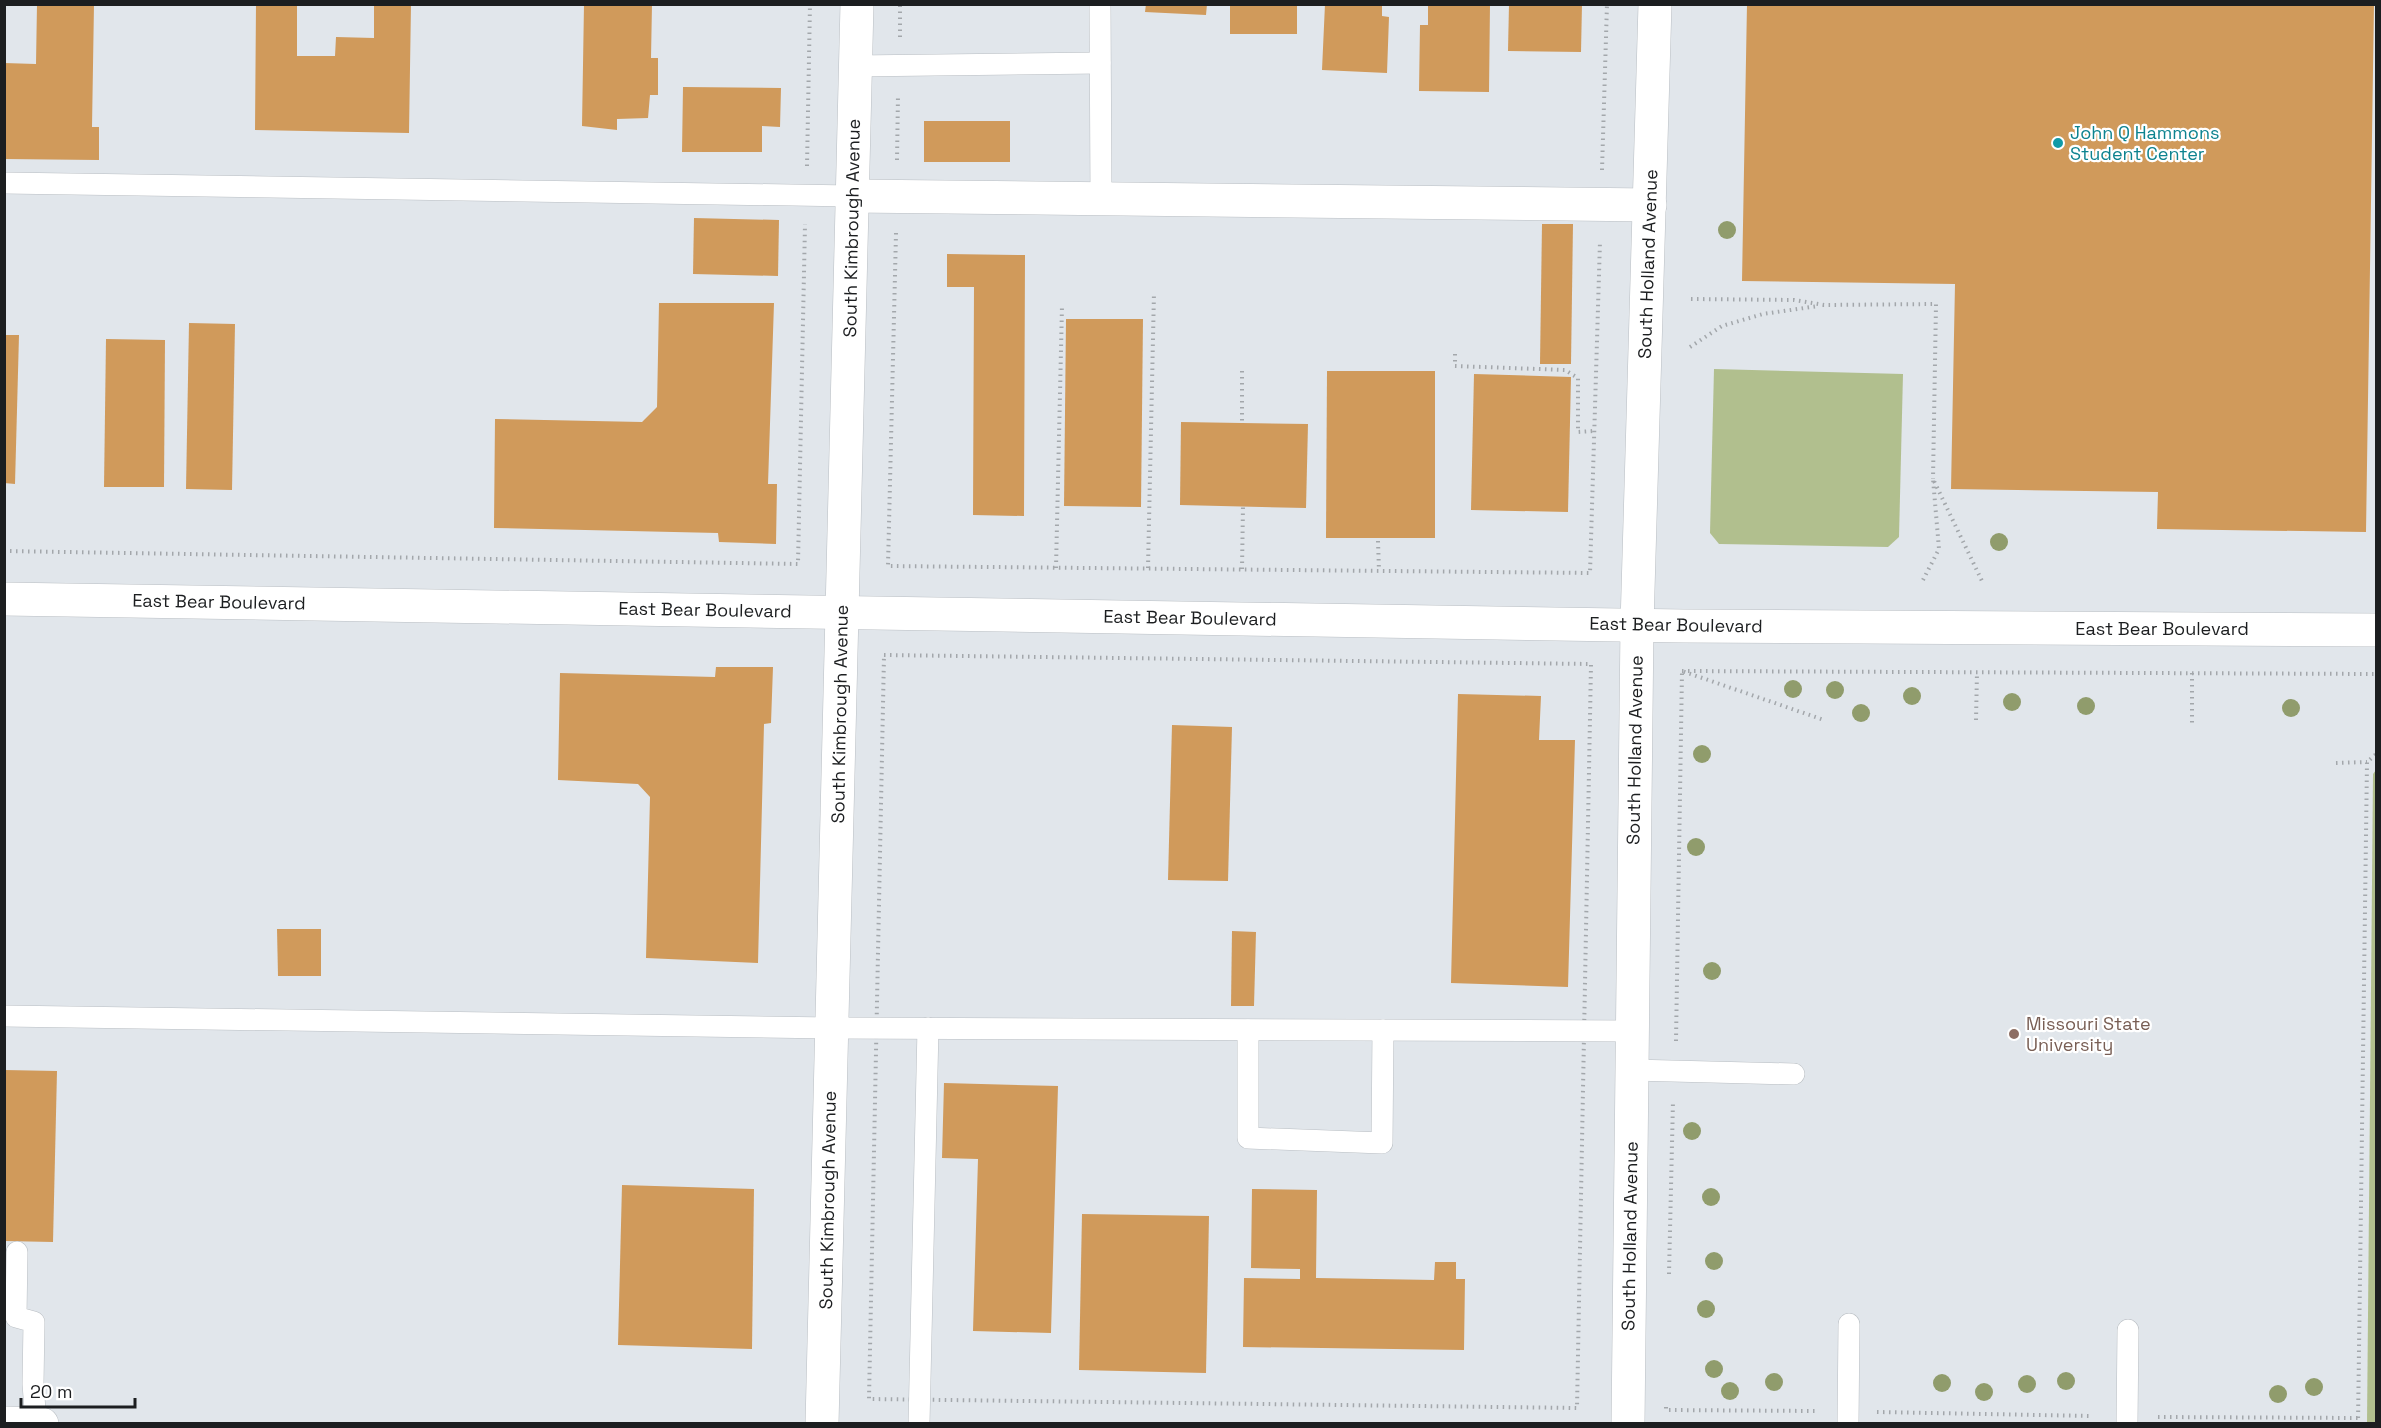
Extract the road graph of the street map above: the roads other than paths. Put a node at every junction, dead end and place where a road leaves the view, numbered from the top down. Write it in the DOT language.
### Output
graph roads {
  1 [pos="857,4"];
  2 [pos="1100,4"];
  3 [pos="1655,4"];
  4 [pos="1100,63"];
  5 [pos="855,66"];
  6 [pos="4,183"];
  7 [pos="852,196"];
  8 [pos="1101,199"];
  9 [pos="1650,205"];
  10 [pos="4,599"];
  11 [pos="843,612"];
  12 [pos="1636,625"];
  13 [pos="2376,630"];
  14 [pos="4,1016"];
  15 [pos="832,1028"];
  16 [pos="928,1028"];
  17 [pos="1248,1030"];
  18 [pos="1383,1030"];
  19 [pos="1632,1031"];
  20 [pos="1632,1070"];
  21 [pos="1794,1074"];
  22 [pos="17,1252"];
  23 [pos="1849,1324"];
  24 [pos="2128,1330"];
  25 [pos="4,1423"];
  26 [pos="36,1423"];
  27 [pos="42,1424"];
  28 [pos="822,1424"];
  29 [pos="918,1424"];
  30 [pos="1628,1424"];
  31 [pos="1848,1424"];
  32 [pos="2127,1424"];
  1 -- 5 [label="street, South Kimbrough Avenue"];
  2 -- 4 [label="lane"];
  3 -- 9 [label="street, South Holland Avenue"];
  4 -- 5 [label="lane"];
  4 -- 8 [label="lane"];
  5 -- 7 [label="street, South Kimbrough Avenue"];
  6 -- 7 [label="lane"];
  7 -- 8 [label="street"];
  7 -- 11 [label="street, South Kimbrough Avenue"];
  8 -- 9 [label="street"];
  9 -- 12 [label="street, South Holland Avenue"];
  10 -- 11 [label="street, East Bear Boulevard"];
  11 -- 12 [label="street, East Bear Boulevard"];
  11 -- 15 [label="street, South Kimbrough Avenue"];
  12 -- 13 [label="street, East Bear Boulevard"];
  12 -- 19 [label="street, South Holland Avenue"];
  14 -- 15 [label="lane"];
  15 -- 16 [label="lane"];
  15 -- 28 [label="street, South Kimbrough Avenue"];
  16 -- 17 [label="lane"];
  16 -- 29 [label="lane"];
  17 -- 18 [label="lane"];
  17 -- 18 [label="lane"];
  18 -- 19 [label="lane"];
  19 -- 20 [label="street, South Holland Avenue"];
  20 -- 21 [label="lane"];
  20 -- 30 [label="street, South Holland Avenue"];
  22 -- 26 [label="lane"];
  23 -- 31 [label="lane"];
  24 -- 32 [label="lane"];
  25 -- 26 [label="street"];
  26 -- 27 [label="street"];
}
